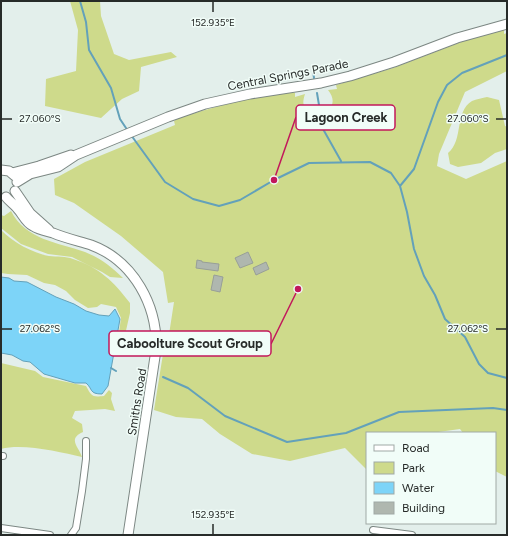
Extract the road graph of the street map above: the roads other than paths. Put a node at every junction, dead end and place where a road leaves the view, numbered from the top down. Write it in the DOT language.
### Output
graph roads {
  1 [pos="507,24"];
  2 [pos="76,155"];
  3 [pos="1,169"];
  4 [pos="12,173"];
  5 [pos="16,186"];
  6 [pos="3,197"];
  7 [pos="52,233"];
  8 [pos="86,441"];
  9 [pos="1,528"];
  10 [pos="373,530"];
  11 [pos="50,535"];
  12 [pos="71,535"];
  13 [pos="128,535"];
  14 [pos="412,535"];
  1 -- 2 [label="street, Central Springs Parade"];
  2 -- 4 [label="street, Central Springs Parade"];
  2 -- 5 [label="street, Central Springs Parade"];
  3 -- 4 [label="street"];
  4 -- 5 [label="street, Smiths Road"];
  5 -- 6 [label="street, Central Springs Parade"];
  5 -- 7 [label="street, Smiths Road"];
  6 -- 7 [label="street, Smiths Road"];
  7 -- 13 [label="street, Smiths Road"];
  8 -- 12 [label="street"];
  9 -- 11 [label="street"];
  10 -- 14 [label="street"];
}
